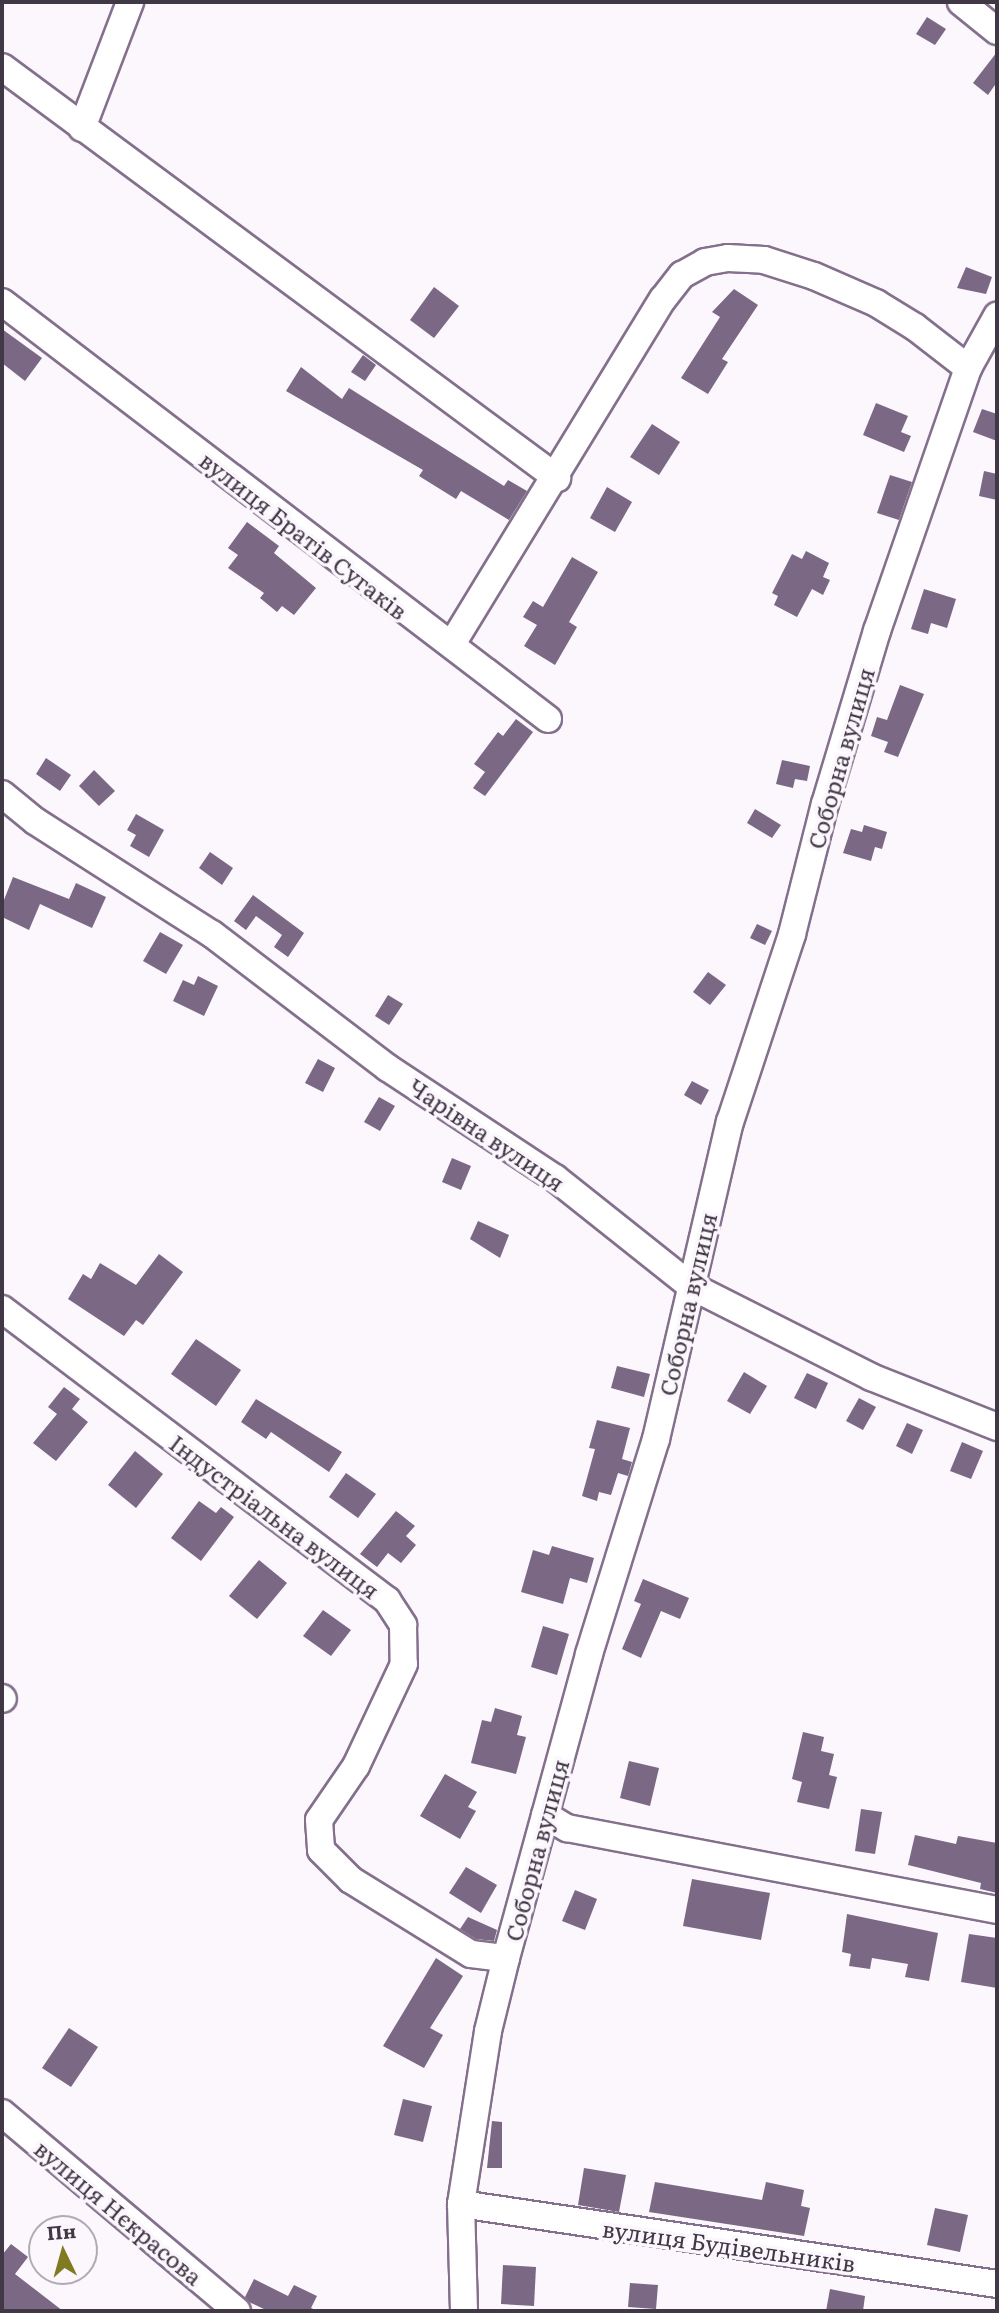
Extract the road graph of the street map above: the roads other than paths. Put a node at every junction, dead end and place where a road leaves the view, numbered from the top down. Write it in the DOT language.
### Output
graph roads {
  1 [pos="130,2"];
  2 [pos="961,2"];
  3 [pos="997,31"];
  4 [pos="2,67"];
  5 [pos="82,128"];
  6 [pos="2,302"];
  7 [pos="997,316"];
  8 [pos="968,369"];
  9 [pos="557,478"];
  10 [pos="452,645"];
  11 [pos="548,719"];
  12 [pos="2,794"];
  13 [pos="691,1286"];
  14 [pos="2,1309"];
  15 [pos="997,1427"];
  16 [pos="545,1815"];
  17 [pos="997,1910"];
  18 [pos="506,1958"];
  19 [pos="2,2113"];
  20 [pos="461,2204"];
  21 [pos="997,2284"];
  22 [pos="237,2311"];
  23 [pos="464,2311"];
  1 -- 5 [label="street"];
  2 -- 3 [label="street"];
  4 -- 5 [label="street"];
  5 -- 9 [label="street"];
  6 -- 10 [label="street, вулиця Братів Сугаків"];
  7 -- 8 [label="street, Соборна вулиця"];
  8 -- 9 [label="street"];
  8 -- 13 [label="street, Соборна вулиця"];
  9 -- 10 [label="street"];
  10 -- 11 [label="street, вулиця Братів Сугаків"];
  12 -- 13 [label="street, Чарівна вулиця"];
  13 -- 15 [label="street, Чарівна вулиця"];
  13 -- 16 [label="street, Соборна вулиця"];
  14 -- 18 [label="street, Індустріальна вулиця"];
  16 -- 17 [label="street"];
  16 -- 18 [label="street, Соборна вулиця"];
  18 -- 20 [label="street, Соборна вулиця"];
  19 -- 22 [label="street, вулиця Нєкрасова"];
  20 -- 21 [label="street, вулиця Будівельників"];
  20 -- 23 [label="street, Соборна вулиця"];
}
